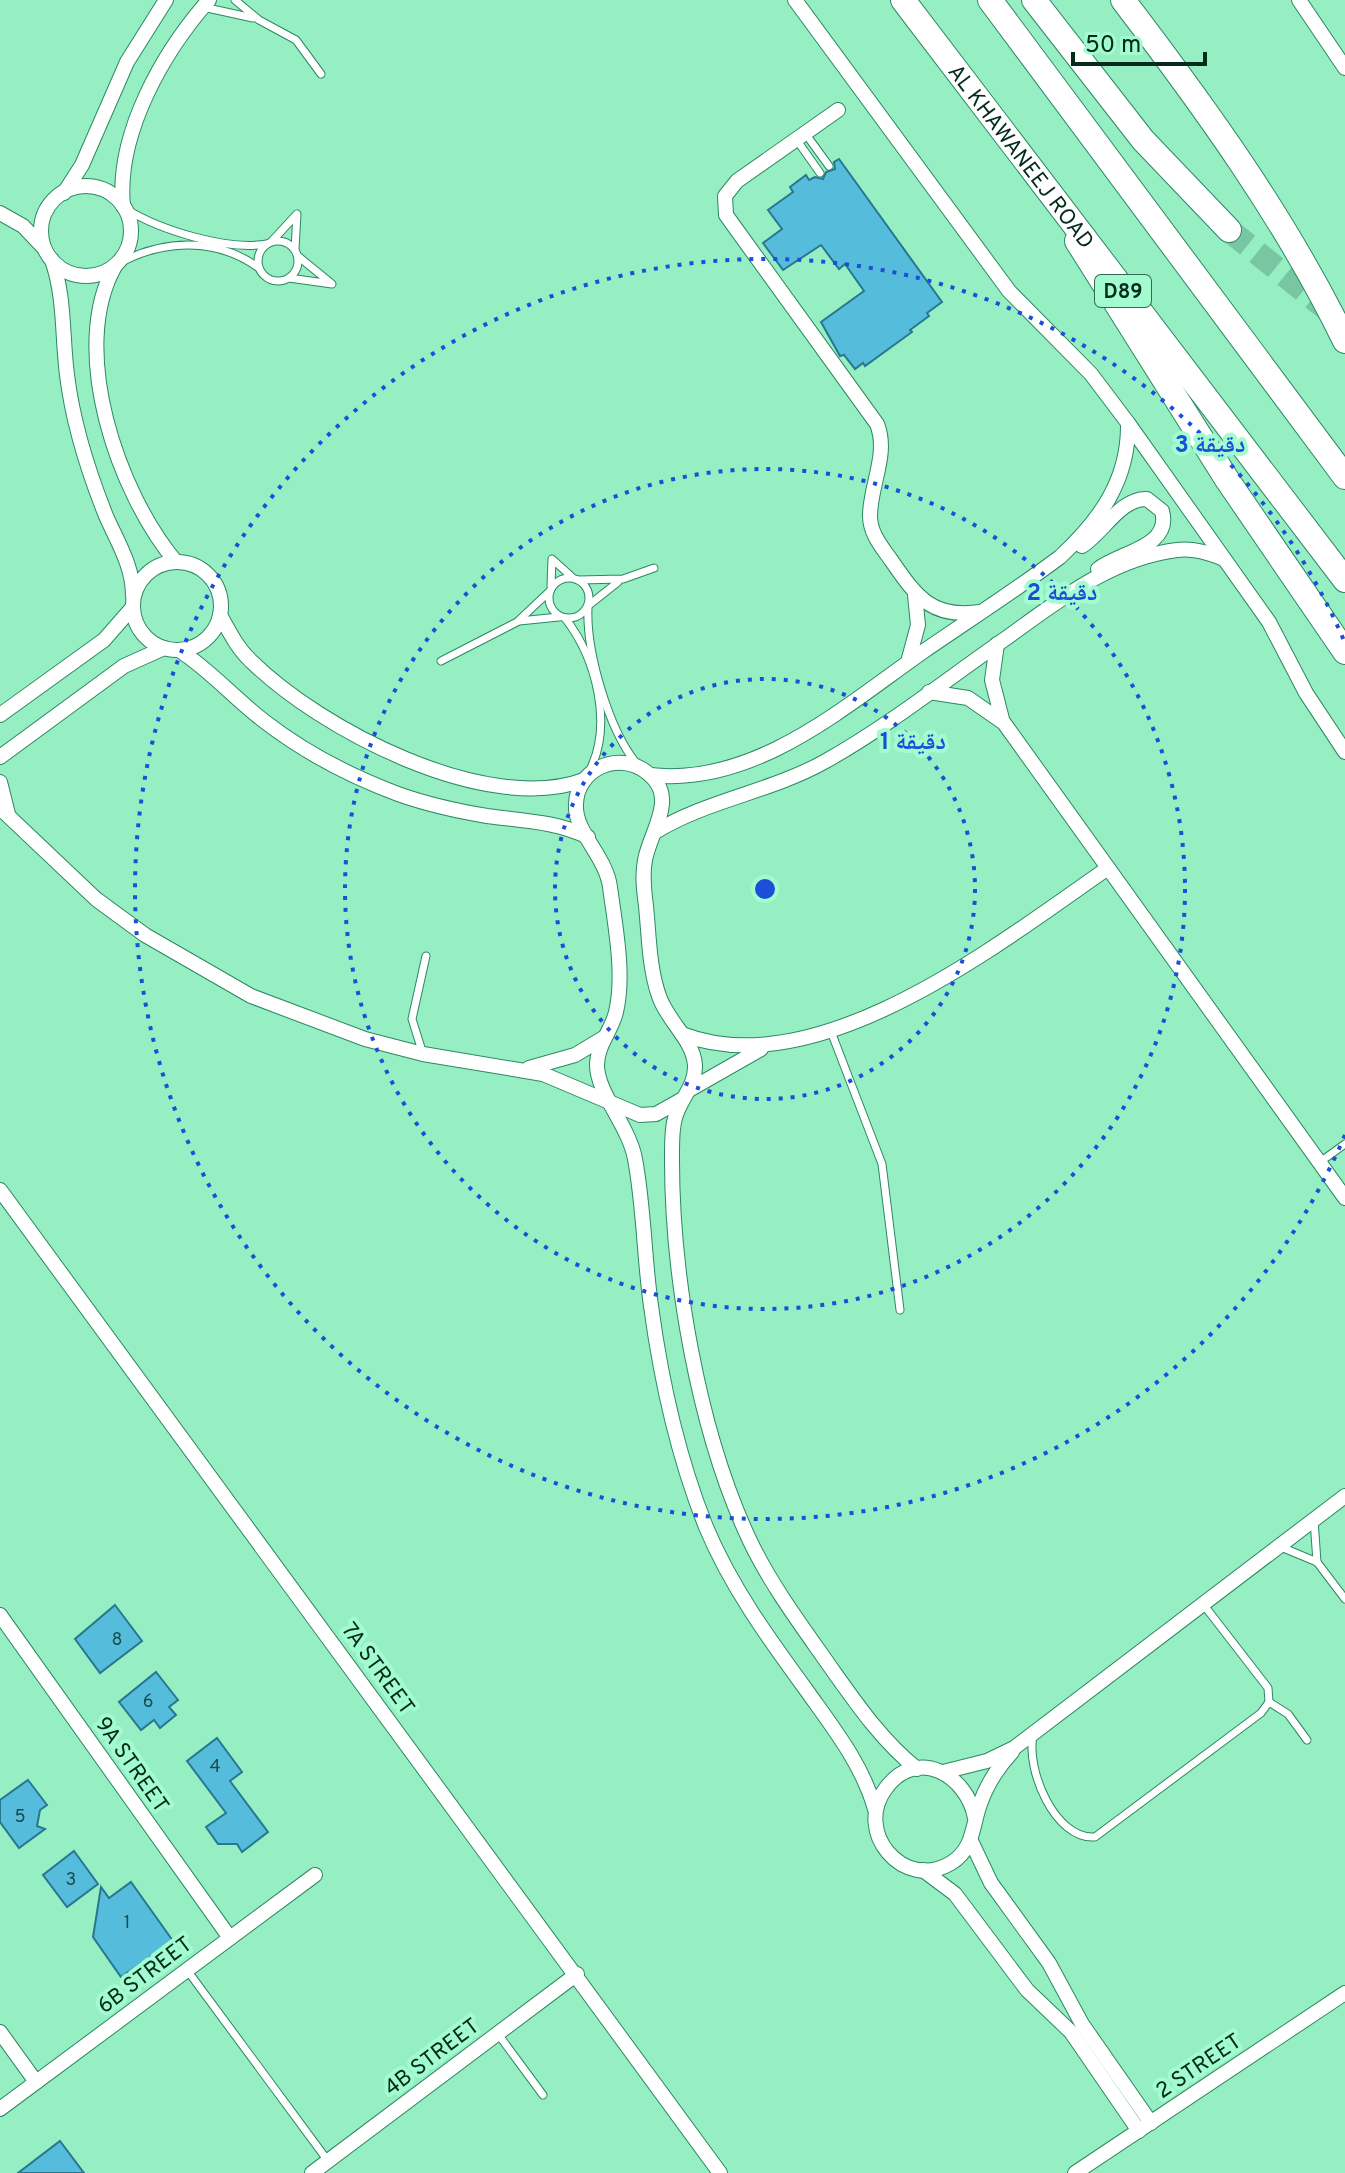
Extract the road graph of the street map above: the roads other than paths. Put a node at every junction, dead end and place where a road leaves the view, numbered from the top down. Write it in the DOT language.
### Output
graph roads {
  1 [pos="166,0"];
  2 [pos="235,0"];
  3 [pos="795,0"];
  4 [pos="903,0"];
  5 [pos="990,0"];
  6 [pos="1034,0"];
  7 [pos="1123,0"];
  8 [pos="1299,0"];
  9 [pos="206,3"];
  10 [pos="259,20"];
  11 [pos="1345,68"];
  12 [pos="321,74"];
  13 [pos="838,110"];
  14 [pos="800,136"];
  15 [pos="829,166"];
  16 [pos="820,173"];
  17 [pos="64,193"];
  18 [pos="1051,198"];
  19 [pos="124,208"];
  20 [pos="0,213"];
  21 [pos="1229,230"];
  22 [pos="202,241"];
  23 [pos="269,242"];
  24 [pos="296,252"];
  25 [pos="49,255"];
  26 [pos="117,265"];
  27 [pos="259,268"];
  28 [pos="289,278"];
  29 [pos="1345,341"];
  30 [pos="1128,423"];
  31 [pos="1345,477"];
  32 [pos="1060,557"];
  33 [pos="1225,560"];
  34 [pos="176,562"];
  35 [pos="654,568"];
  36 [pos="576,579"];
  37 [pos="623,579"];
  38 [pos="1345,580"];
  39 [pos="1080,586"];
  40 [pos="551,590"];
  41 [pos="915,595"];
  42 [pos="133,602"];
  43 [pos="588,606"];
  44 [pos="980,612"];
  45 [pos="220,615"];
  46 [pos="563,618"];
  47 [pos="517,622"];
  48 [pos="997,644"];
  49 [pos="171,649"];
  50 [pos="1345,652"];
  51 [pos="441,661"];
  52 [pos="908,662"];
  53 [pos="596,679"];
  54 [pos="929,692"];
  55 [pos="0,715"];
  56 [pos="1004,723"];
  57 [pos="1345,752"];
  58 [pos="5,753"];
  59 [pos="645,771"];
  60 [pos="585,778"];
  61 [pos="0,781"];
  62 [pos="4,811"];
  63 [pos="655,832"];
  64 [pos="589,838"];
  65 [pos="1108,868"];
  66 [pos="426,956"];
  67 [pos="830,1029"];
  68 [pos="681,1034"];
  69 [pos="605,1037"];
  70 [pos="768,1046"];
  71 [pos="423,1054"];
  72 [pos="525,1068"];
  73 [pos="686,1095"];
  74 [pos="613,1104"];
  75 [pos="1345,1144"];
  76 [pos="1320,1162"];
  77 [pos="0,1190"];
  78 [pos="1345,1198"];
  79 [pos="900,1310"];
  80 [pos="1345,1496"];
  81 [pos="1314,1520"];
  82 [pos="1279,1547"];
  83 [pos="1317,1562"];
  84 [pos="1345,1599"];
  85 [pos="1203,1604"];
  86 [pos="2,1622"];
  87 [pos="1269,1702"];
  88 [pos="1034,1734"];
  89 [pos="1307,1740"];
  90 [pos="1014,1748"];
  91 [pos="917,1769"];
  92 [pos="943,1772"];
  93 [pos="875,1809"];
  94 [pos="975,1818"];
  95 [pos="971,1841"];
  96 [pos="923,1870"];
  97 [pos="315,1875"];
  98 [pos="230,1938"];
  99 [pos="187,1970"];
  100 [pos="577,1974"];
  101 [pos="1345,1993"];
  102 [pos="0,2032"];
  103 [pos="498,2034"];
  104 [pos="1109,2075"];
  105 [pos="36,2082"];
  106 [pos="543,2095"];
  107 [pos="0,2109"];
  108 [pos="1145,2127"];
  109 [pos="328,2161"];
  110 [pos="312,2173"];
  111 [pos="720,2173"];
  112 [pos="1075,2173"];
  1 -- 17 [label="street"];
  2 -- 10 [label="lane"];
  3 -- 30 [label="street"];
  4 -- 18 [label="main road, AL KHAWANEEJ ROAD / D89"];
  5 -- 31 [label="main road"];
  6 -- 21 [label="main road"];
  7 -- 29 [label="main road"];
  8 -- 11 [label="street"];
  9 -- 10 [label="lane"];
  9 -- 19 [label="street"];
  10 -- 12 [label="lane"];
  13 -- 14 [label="street"];
  14 -- 15 [label="lane"];
  14 -- 16 [label="lane"];
  14 -- 41 [label="street"];
  17 -- 19 [label="street"];
  17 -- 25 [label="street"];
  18 -- 38 [label="main road, AL KHAWANEEJ ROAD / D89"];
  18 -- 50 [label="main road"];
  19 -- 22 [label="lane"];
  19 -- 26 [label="street"];
  20 -- 25 [label="street"];
  22 -- 23 [label="lane"];
  22 -- 26 [label="lane"];
  22 -- 27 [label="lane"];
  23 -- 24 [label="lane"];
  23 -- 24 [label="lane"];
  23 -- 27 [label="lane"];
  24 -- 28 [label="lane"];
  24 -- 28 [label="lane"];
  25 -- 26 [label="street"];
  25 -- 42 [label="street"];
  26 -- 34 [label="street"];
  27 -- 28 [label="lane"];
  30 -- 32 [label="street"];
  30 -- 33 [label="street"];
  32 -- 39 [label="street"];
  32 -- 44 [label="street"];
  33 -- 39 [label="street"];
  33 -- 57 [label="street"];
  34 -- 42 [label="street"];
  34 -- 45 [label="street"];
  35 -- 37 [label="lane"];
  36 -- 37 [label="lane"];
  36 -- 40 [label="lane"];
  36 -- 40 [label="lane"];
  36 -- 43 [label="lane"];
  37 -- 43 [label="lane"];
  39 -- 48 [label="street"];
  40 -- 46 [label="lane"];
  40 -- 47 [label="lane"];
  41 -- 44 [label="street"];
  41 -- 52 [label="street"];
  42 -- 49 [label="street"];
  42 -- 55 [label="street"];
  43 -- 46 [label="lane"];
  43 -- 53 [label="lane"];
  44 -- 52 [label="street"];
  45 -- 49 [label="street"];
  45 -- 60 [label="street"];
  46 -- 47 [label="lane"];
  46 -- 53 [label="lane"];
  47 -- 51 [label="lane"];
  48 -- 54 [label="street"];
  48 -- 56 [label="street"];
  49 -- 58 [label="street"];
  49 -- 64 [label="street"];
  52 -- 59 [label="street"];
  53 -- 59 [label="lane"];
  53 -- 60 [label="lane"];
  54 -- 56 [label="street"];
  54 -- 63 [label="street"];
  56 -- 65 [label="street"];
  58 -- 61 [label="street"];
  59 -- 60 [label="street"];
  59 -- 63 [label="street"];
  60 -- 64 [label="street"];
  61 -- 62 [label="street"];
  62 -- 71 [label="street"];
  63 -- 68 [label="street"];
  64 -- 69 [label="street"];
  65 -- 67 [label="street"];
  65 -- 76 [label="street"];
  66 -- 71 [label="lane"];
  67 -- 70 [label="street"];
  67 -- 79 [label="lane"];
  68 -- 70 [label="street"];
  68 -- 73 [label="street"];
  69 -- 72 [label="street"];
  69 -- 74 [label="street"];
  70 -- 73 [label="street"];
  71 -- 72 [label="street"];
  72 -- 74 [label="street"];
  73 -- 74 [label="street"];
  73 -- 91 [label="street"];
  74 -- 93 [label="street"];
  75 -- 76 [label="lane"];
  76 -- 78 [label="street"];
  77 -- 100 [label="street, 7A STREET"];
  80 -- 81 [label="street"];
  81 -- 82 [label="street"];
  81 -- 83 [label="lane"];
  82 -- 83 [label="lane"];
  82 -- 85 [label="street"];
  83 -- 84 [label="lane"];
  85 -- 87 [label="lane"];
  85 -- 88 [label="street"];
  86 -- 98 [label="street, 9A STREET"];
  87 -- 88 [label="lane"];
  87 -- 89 [label="lane"];
  88 -- 90 [label="street"];
  90 -- 92 [label="street"];
  90 -- 94 [label="street"];
  91 -- 92 [label="street"];
  91 -- 93 [label="street"];
  92 -- 94 [label="street"];
  93 -- 96 [label="street"];
  94 -- 95 [label="street"];
  95 -- 96 [label="street"];
  95 -- 104 [label="street"];
  96 -- 104 [label="street"];
  97 -- 98 [label="street, 6B STREET"];
  98 -- 99 [label="street, 6B STREET"];
  99 -- 105 [label="street, 6B STREET"];
  99 -- 109 [label="lane"];
  100 -- 103 [label="street, 4B STREET"];
  100 -- 111 [label="street, 7A STREET"];
  101 -- 108 [label="street, 2 STREET"];
  102 -- 105 [label="street"];
  103 -- 106 [label="lane"];
  103 -- 109 [label="street, 4B STREET"];
  104 -- 108 [label="street"];
  105 -- 107 [label="street, 6B STREET"];
  108 -- 112 [label="street, 2 STREET"];
  109 -- 110 [label="street, 4B STREET"];
}
